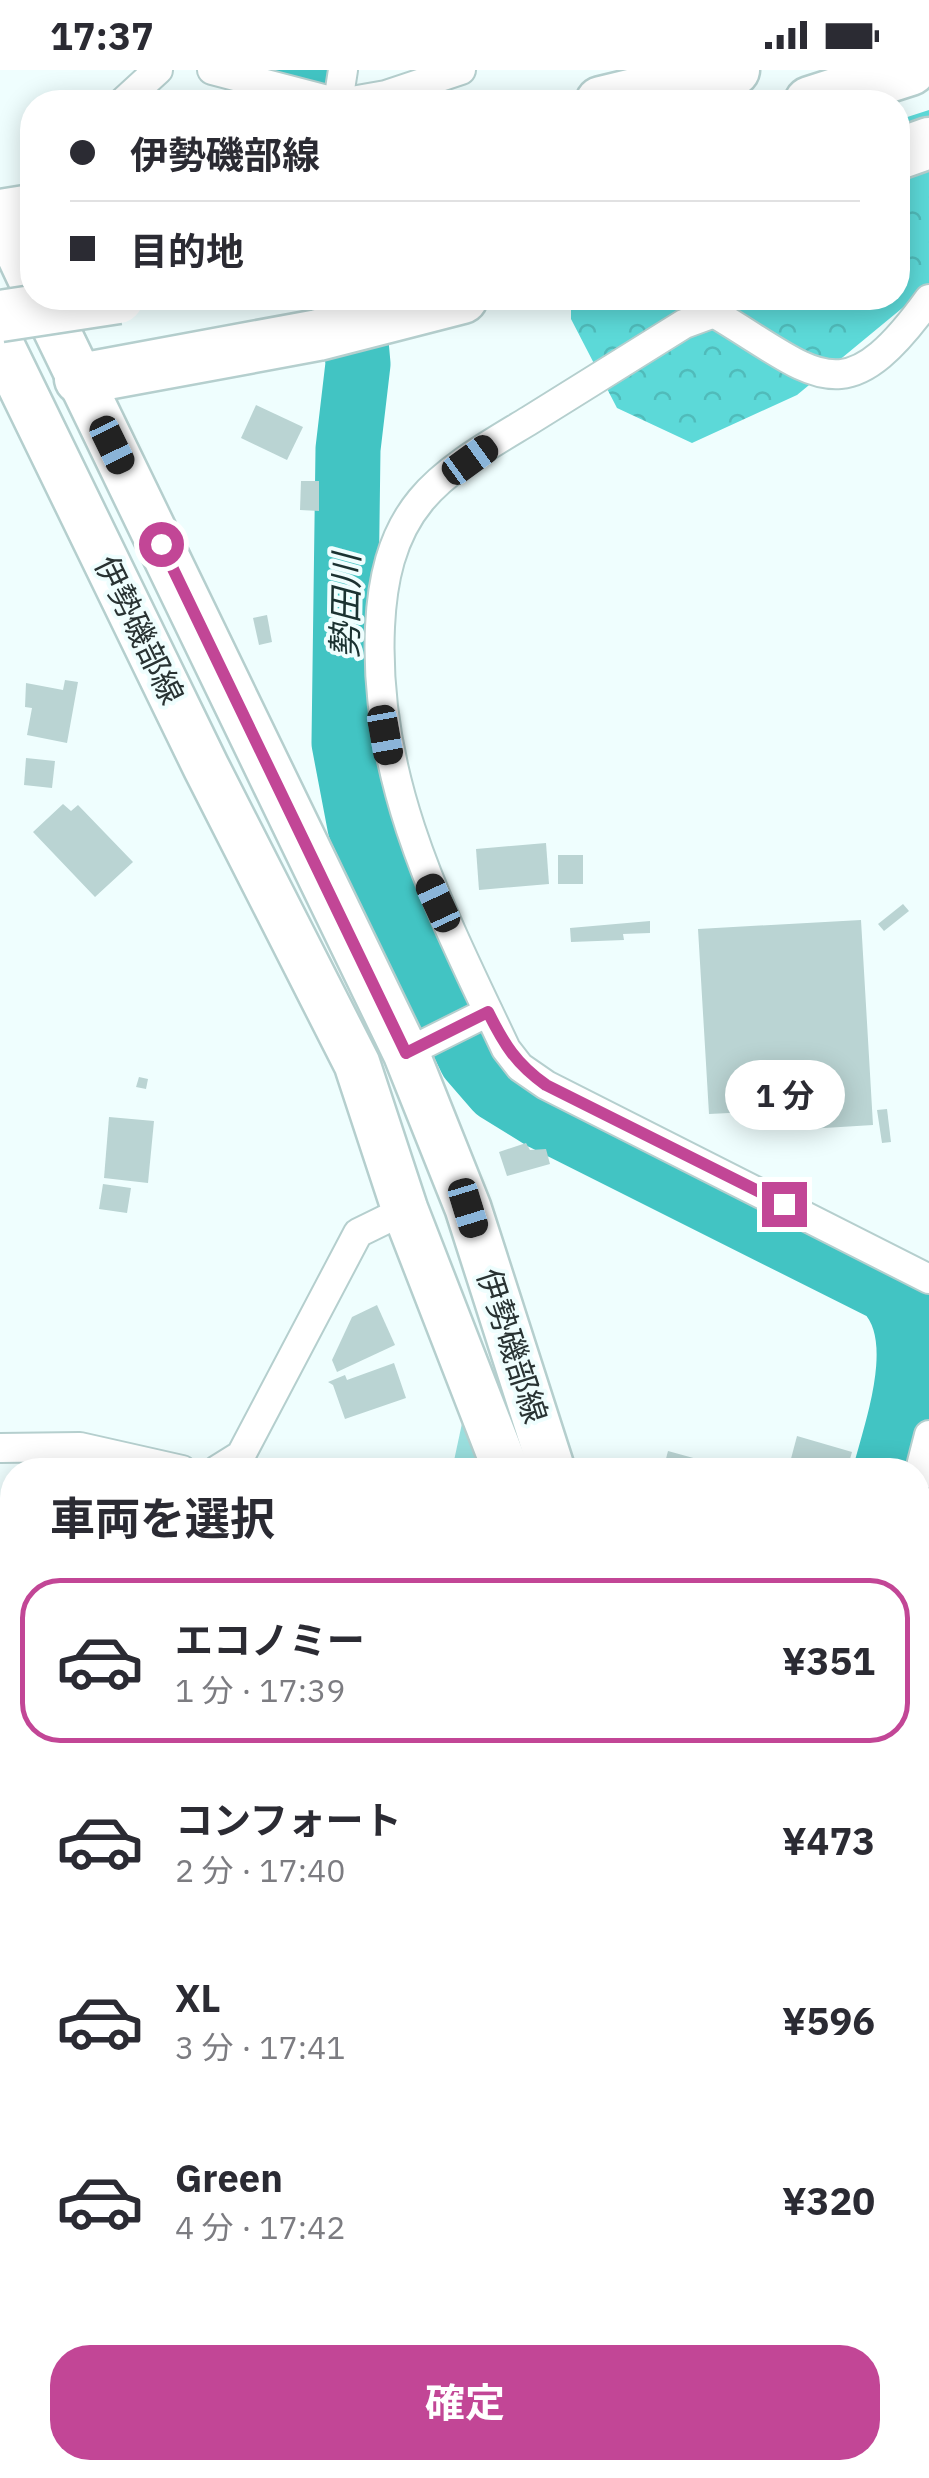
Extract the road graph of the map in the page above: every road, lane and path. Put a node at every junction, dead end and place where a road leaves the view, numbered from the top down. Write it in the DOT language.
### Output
graph roads {
  1 [pos="158,70"];
  2 [pos="212,70"];
  3 [pos="461,70"];
  4 [pos="734,70"];
  5 [pos="910,70"];
  6 [pos="136,90"];
  7 [pos="283,90"];
  8 [pos="383,90"];
  9 [pos="651,90"];
  10 [pos="848,90"];
  11 [pos="20,197"];
  12 [pos="0,215"];
  13 [pos="20,255"];
  14 [pos="929,299"];
  15 [pos="39,310"];
  16 [pos="47,310"];
  17 [pos="419,310"];
  18 [pos="709,310"];
  19 [pos="725,310"];
  20 [pos="0,316"];
  21 [pos="0,343"];
  22 [pos="80,379"];
  23 [pos="11,390"];
  24 [pos="483,1014"];
  25 [pos="417,1047"];
  26 [pos="406,1210"];
  27 [pos="929,1279"];
  28 [pos="0,1448"];
  29 [pos="129,1458"];
  30 [pos="235,1458"];
  31 [pos="501,1458"];
  32 [pos="548,1458"];
  1 -- 6 [label="street"];
  2 -- 7 [label="street"];
  3 -- 8 [label="street"];
  4 -- 9 [label="highway"];
  5 -- 10 [label="highway"];
  11 -- 12 [label="street"];
  12 -- 13 [label="main road"];
  14 -- 19 [label="street"];
  15 -- 20 [label="highway, bridge"];
  16 -- 22 [label="main road, 伊勢磯部線"];
  17 -- 22 [label="highway"];
  18 -- 24 [label="street"];
  21 -- 23 [label="main road, 伊勢磯部線"];
  22 -- 23 [label="main road"];
  22 -- 25 [label="main road, 伊勢磯部線"];
  23 -- 26 [label="main road, 伊勢磯部線"];
  24 -- 25 [label="street"];
  24 -- 27 [label="street"];
  25 -- 32 [label="main road, 伊勢磯部線"];
  26 -- 30 [label="street"];
  26 -- 31 [label="main road, 伊勢磯部線"];
  28 -- 29 [label="street"];
}
